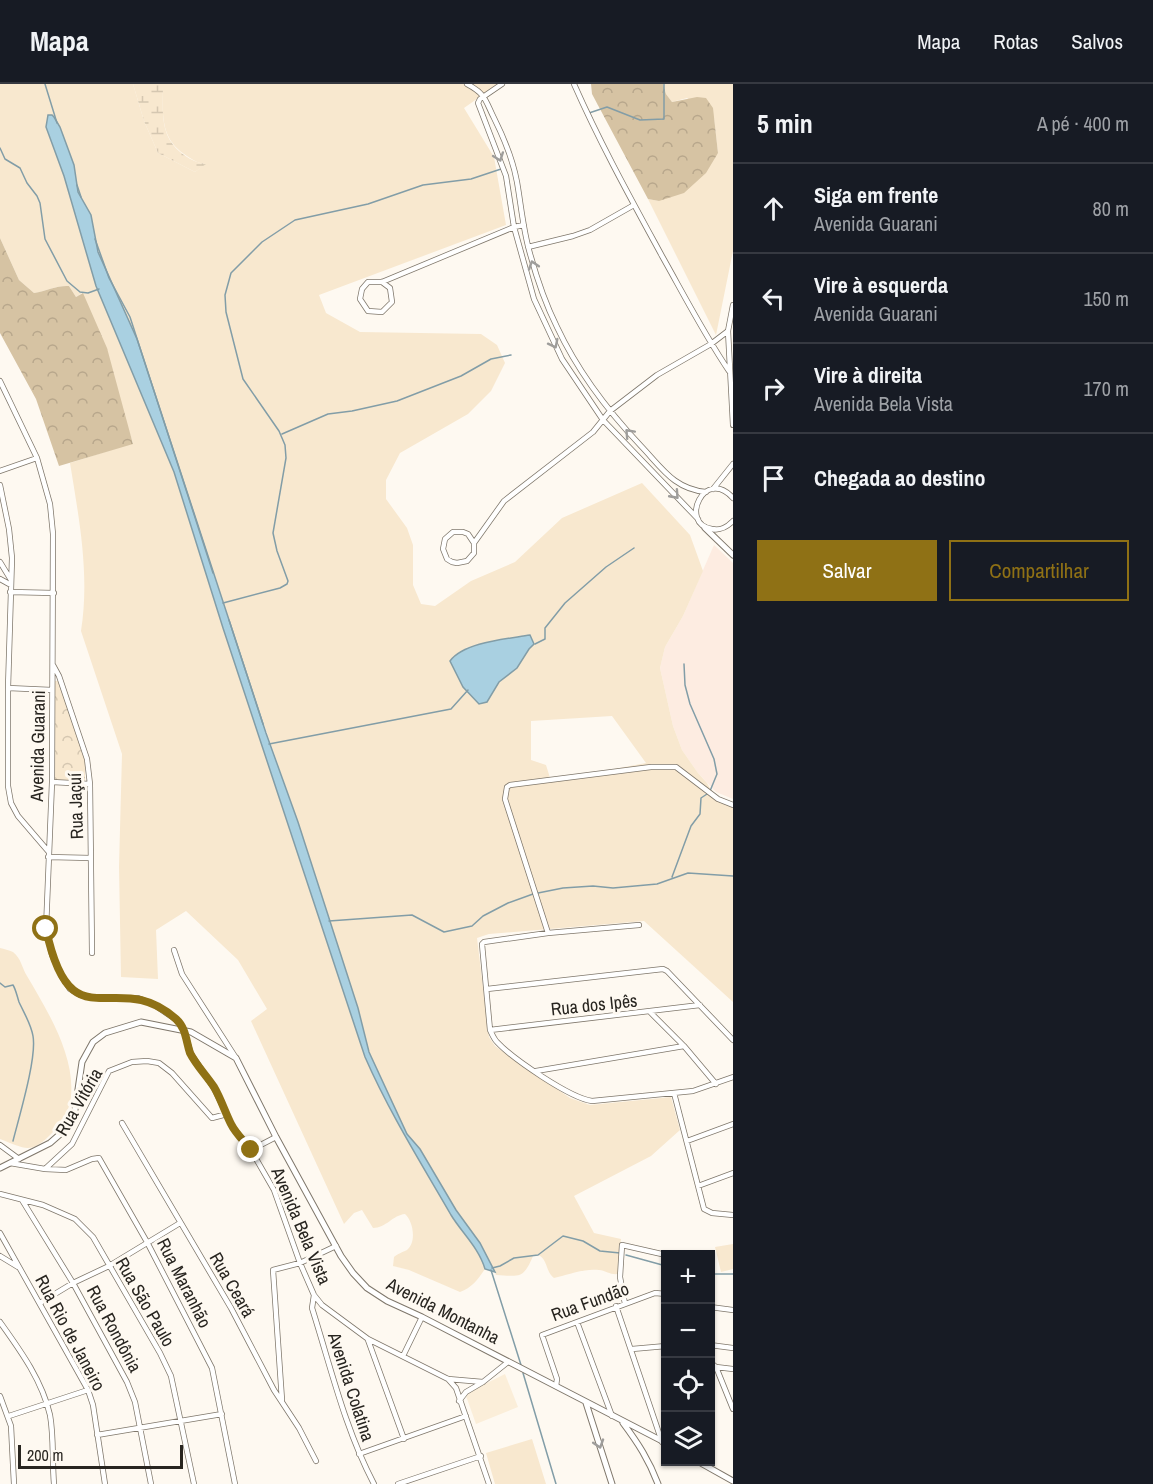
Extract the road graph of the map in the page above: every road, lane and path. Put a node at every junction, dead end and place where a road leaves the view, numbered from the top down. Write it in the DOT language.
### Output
graph roads {
  1 [pos="467,84"];
  2 [pos="502,84"];
  3 [pos="574,84"];
  4 [pos="485,96"];
  5 [pos="634,205"];
  6 [pos="524,225"];
  7 [pos="514,227"];
  8 [pos="528,247"];
  9 [pos="382,282"];
  10 [pos="733,305"];
  11 [pos="728,331"];
  12 [pos="711,344"];
  13 [pos="729,371"];
  14 [pos="0,381"];
  15 [pos="610,411"];
  16 [pos="603,420"];
  17 [pos="733,425"];
  18 [pos="37,458"];
  19 [pos="733,464"];
  20 [pos="0,471"];
  21 [pos="0,485"];
  22 [pos="714,489"];
  23 [pos="706,492"];
  24 [pos="733,498"];
  25 [pos="698,519"];
  26 [pos="733,521"];
  27 [pos="705,528"];
  28 [pos="474,543"];
  29 [pos="733,555"];
  30 [pos="0,562"];
  31 [pos="0,579"];
  32 [pos="10,582"];
  33 [pos="10,592"];
  34 [pos="54,593"];
  35 [pos="53,665"];
  36 [pos="8,688"];
  37 [pos="52,690"];
  38 [pos="0,747"];
  39 [pos="8,747"];
  40 [pos="52,782"];
  41 [pos="90,784"];
  42 [pos="733,805"];
  43 [pos="48,851"];
  44 [pos="48,857"];
  45 [pos="91,858"];
  46 [pos="639,925"];
  47 [pos="548,933"];
  48 [pos="174,950"];
  49 [pos="92,953"];
  50 [pos="487,989"];
  51 [pos="700,1005"];
  52 [pos="650,1012"];
  53 [pos="171,1016"];
  54 [pos="166,1026"];
  55 [pos="184,1030"];
  56 [pos="490,1030"];
  57 [pos="733,1040"];
  58 [pos="684,1046"];
  59 [pos="236,1058"];
  60 [pos="535,1071"];
  61 [pos="733,1077"];
  62 [pos="716,1084"];
  63 [pos="674,1093"];
  64 [pos="226,1114"];
  65 [pos="122,1123"];
  66 [pos="733,1124"];
  67 [pos="276,1137"];
  68 [pos="687,1141"];
  69 [pos="0,1145"];
  70 [pos="251,1150"];
  71 [pos="19,1159"];
  72 [pos="10,1163"];
  73 [pos="0,1167"];
  74 [pos="45,1169"];
  75 [pos="733,1173"];
  76 [pos="698,1186"];
  77 [pos="0,1194"];
  78 [pos="21,1199"];
  79 [pos="733,1215"];
  80 [pos="180,1223"];
  81 [pos="0,1233"];
  82 [pos="147,1242"];
  83 [pos="7,1246"];
  84 [pos="336,1246"];
  85 [pos="0,1251"];
  86 [pos="661,1254"];
  87 [pos="0,1256"];
  88 [pos="300,1263"];
  89 [pos="108,1266"];
  90 [pos="18,1267"];
  91 [pos="74,1283"];
  92 [pos="661,1294"];
  93 [pos="314,1295"];
  94 [pos="40,1303"];
  95 [pos="625,1304"];
  96 [pos="616,1306"];
  97 [pos="715,1307"];
  98 [pos="733,1310"];
  99 [pos="422,1317"];
  100 [pos="0,1322"];
  101 [pos="577,1322"];
  102 [pos="368,1339"];
  103 [pos="715,1345"];
  104 [pos="661,1346"];
  105 [pos="733,1348"];
  106 [pos="632,1349"];
  107 [pos="403,1356"];
  108 [pos="508,1362"];
  109 [pos="717,1367"];
  110 [pos="733,1369"];
  111 [pos="448,1379"];
  112 [pos="483,1382"];
  113 [pos="556,1386"];
  114 [pos="88,1390"];
  115 [pos="0,1396"];
  116 [pos="459,1401"];
  117 [pos="282,1402"];
  118 [pos="46,1403"];
  119 [pos="586,1403"];
  120 [pos="733,1409"];
  121 [pos="222,1414"];
  122 [pos="9,1416"];
  123 [pos="466,1416"];
  124 [pos="612,1416"];
  125 [pos="181,1419"];
  126 [pos="622,1422"];
  127 [pos="141,1427"];
  128 [pos="661,1433"];
  129 [pos="97,1435"];
  130 [pos="404,1439"];
  131 [pos="661,1441"];
  132 [pos="359,1454"];
  133 [pos="481,1456"];
  134 [pos="316,1461"];
  135 [pos="710,1466"];
  136 [pos="733,1481"];
  137 [pos="14,1484"];
  138 [pos="54,1484"];
  139 [pos="105,1484"];
  140 [pos="151,1484"];
  141 [pos="194,1484"];
  142 [pos="235,1484"];
  143 [pos="374,1484"];
  144 [pos="398,1484"];
  145 [pos="489,1484"];
  146 [pos="612,1484"];
  147 [pos="658,1484"];
  1 -- 4 [label="street"];
  2 -- 4 [label="street"];
  3 -- 5 [label="street"];
  4 -- 6 [label="street"];
  4 -- 7 [label="street, one-way"];
  5 -- 8 [label="street"];
  5 -- 12 [label="street"];
  6 -- 7 [label="street"];
  6 -- 8 [label="street"];
  7 -- 9 [label="street"];
  7 -- 16 [label="street, one-way"];
  15 -- 8 [label="street, one-way"];
  9 -- 9 [label="street"];
  10 -- 11 [label="street"];
  11 -- 12 [label="street"];
  11 -- 13 [label="street"];
  12 -- 13 [label="street"];
  12 -- 15 [label="street"];
  13 -- 17 [label="street"];
  14 -- 18 [label="street, Avenida Guarani"];
  15 -- 16 [label="street"];
  23 -- 15 [label="street, one-way"];
  16 -- 25 [label="street, one-way"];
  16 -- 28 [label="street"];
  18 -- 20 [label="street"];
  18 -- 34 [label="street, Avenida Guarani"];
  19 -- 22 [label="street"];
  21 -- 32 [label="street"];
  22 -- 23 [label="street"];
  22 -- 24 [label="street"];
  23 -- 25 [label="street"];
  25 -- 27 [label="street"];
  26 -- 27 [label="street"];
  27 -- 29 [label="street"];
  28 -- 28 [label="street"];
  30 -- 32 [label="street"];
  31 -- 32 [label="street"];
  32 -- 33 [label="street"];
  33 -- 34 [label="street"];
  33 -- 36 [label="street"];
  34 -- 35 [label="street, Avenida Guarani"];
  35 -- 37 [label="street, Avenida Guarani"];
  35 -- 41 [label="street, Rua Jaçuí"];
  36 -- 37 [label="street"];
  36 -- 39 [label="street"];
  37 -- 40 [label="street, Avenida Guarani"];
  38 -- 39 [label="street"];
  39 -- 43 [label="street"];
  40 -- 41 [label="street"];
  40 -- 43 [label="street, Avenida Guarani"];
  41 -- 45 [label="street, Rua Jaçuí"];
  42 -- 47 [label="street"];
  43 -- 44 [label="street, Avenida Guarani"];
  44 -- 45 [label="street"];
  44 -- 53 [label="street, Avenida Guarani"];
  45 -- 49 [label="street, Rua Jaçuí"];
  46 -- 47 [label="street"];
  47 -- 50 [label="street"];
  48 -- 59 [label="street"];
  50 -- 51 [label="street"];
  50 -- 56 [label="street"];
  51 -- 52 [label="street, Rua dos Ipês"];
  51 -- 57 [label="street"];
  52 -- 56 [label="street, Rua dos Ipês"];
  52 -- 58 [label="street"];
  53 -- 54 [label="street"];
  53 -- 55 [label="street, Avenida Guarani"];
  54 -- 55 [label="street"];
  54 -- 71 [label="street"];
  55 -- 59 [label="street"];
  55 -- 64 [label="street, Avenida Bela Vista"];
  56 -- 60 [label="street"];
  58 -- 60 [label="street"];
  58 -- 62 [label="street"];
  59 -- 67 [label="street, Avenida Montanha"];
  60 -- 63 [label="street"];
  61 -- 62 [label="street"];
  62 -- 63 [label="street"];
  63 -- 68 [label="street"];
  64 -- 70 [label="street, Avenida Bela Vista"];
  64 -- 74 [label="street, Rua Vitória"];
  65 -- 80 [label="street, Rua Ceará"];
  66 -- 68 [label="street"];
  67 -- 70 [label="street"];
  67 -- 84 [label="street, Avenida Montanha"];
  68 -- 76 [label="street"];
  69 -- 71 [label="street"];
  70 -- 88 [label="street, Avenida Bela Vista"];
  71 -- 72 [label="street"];
  72 -- 73 [label="street"];
  72 -- 74 [label="street"];
  74 -- 82 [label="street, Rua Maranhão"];
  75 -- 76 [label="street"];
  76 -- 79 [label="street"];
  77 -- 78 [label="street, Rua São Paulo"];
  78 -- 89 [label="street, Rua São Paulo"];
  78 -- 91 [label="street, Rua Rondônia"];
  80 -- 82 [label="street"];
  80 -- 117 [label="street, Rua Ceará"];
  81 -- 83 [label="street, Rua Rio de Janeiro"];
  82 -- 89 [label="street"];
  82 -- 121 [label="street, Rua Maranhão"];
  83 -- 85 [label="street"];
  83 -- 90 [label="street, Rua Rio de Janeiro"];
  84 -- 88 [label="street"];
  84 -- 99 [label="street, Avenida Montanha"];
  86 -- 95 [label="street"];
  87 -- 90 [label="street, Rua Rio de Janeiro"];
  88 -- 93 [label="street, Avenida Bela Vista"];
  88 -- 117 [label="street"];
  89 -- 91 [label="street"];
  89 -- 125 [label="street, Rua São Paulo"];
  90 -- 94 [label="street, Rua Rio de Janeiro"];
  91 -- 94 [label="street"];
  91 -- 127 [label="street, Rua Rondônia"];
  92 -- 95 [label="street, Rua Fundão"];
  93 -- 102 [label="street, Avenida Bela Vista"];
  93 -- 132 [label="street, Avenida Colatina"];
  94 -- 114 [label="street, Rua Rio de Janeiro"];
  95 -- 96 [label="street, Rua Fundão"];
  96 -- 101 [label="street, Rua Fundão"];
  96 -- 106 [label="street"];
  97 -- 98 [label="street"];
  99 -- 107 [label="street"];
  99 -- 108 [label="street, Avenida Montanha"];
  100 -- 118 [label="street"];
  101 -- 113 [label="street, Rua Fundão"];
  101 -- 124 [label="street"];
  102 -- 107 [label="street, Avenida Bela Vista"];
  102 -- 130 [label="street"];
  103 -- 105 [label="street"];
  104 -- 106 [label="street"];
  106 -- 128 [label="street"];
  107 -- 111 [label="street, Avenida Bela Vista"];
  108 -- 112 [label="street"];
  108 -- 113 [label="street, Avenida Montanha"];
  109 -- 110 [label="street"];
  109 -- 120 [label="street"];
  111 -- 112 [label="street, Avenida Bela Vista"];
  111 -- 116 [label="street"];
  112 -- 116 [label="street"];
  113 -- 119 [label="street, Avenida Montanha"];
  114 -- 118 [label="street"];
  114 -- 129 [label="street, Rua Rio de Janeiro"];
  115 -- 122 [label="street"];
  116 -- 123 [label="street"];
  117 -- 134 [label="street, Rua Ceará"];
  118 -- 122 [label="street"];
  118 -- 138 [label="street"];
  119 -- 124 [label="street, Avenida Montanha"];
  119 -- 146 [label="street, one-way"];
  121 -- 125 [label="street"];
  121 -- 142 [label="street, Rua Maranhão"];
  122 -- 137 [label="street"];
  123 -- 130 [label="street"];
  123 -- 133 [label="street"];
  124 -- 126 [label="street, Avenida Montanha"];
  125 -- 127 [label="street"];
  125 -- 141 [label="street, Rua São Paulo"];
  126 -- 131 [label="street, Avenida Montanha"];
  126 -- 147 [label="street"];
  127 -- 129 [label="street"];
  127 -- 140 [label="street, Rua Rondônia"];
  129 -- 139 [label="street, Rua Rio de Janeiro"];
  130 -- 132 [label="street"];
  132 -- 143 [label="street, Avenida Colatina"];
  133 -- 144 [label="street"];
  133 -- 145 [label="street"];
  135 -- 136 [label="street"];
}
